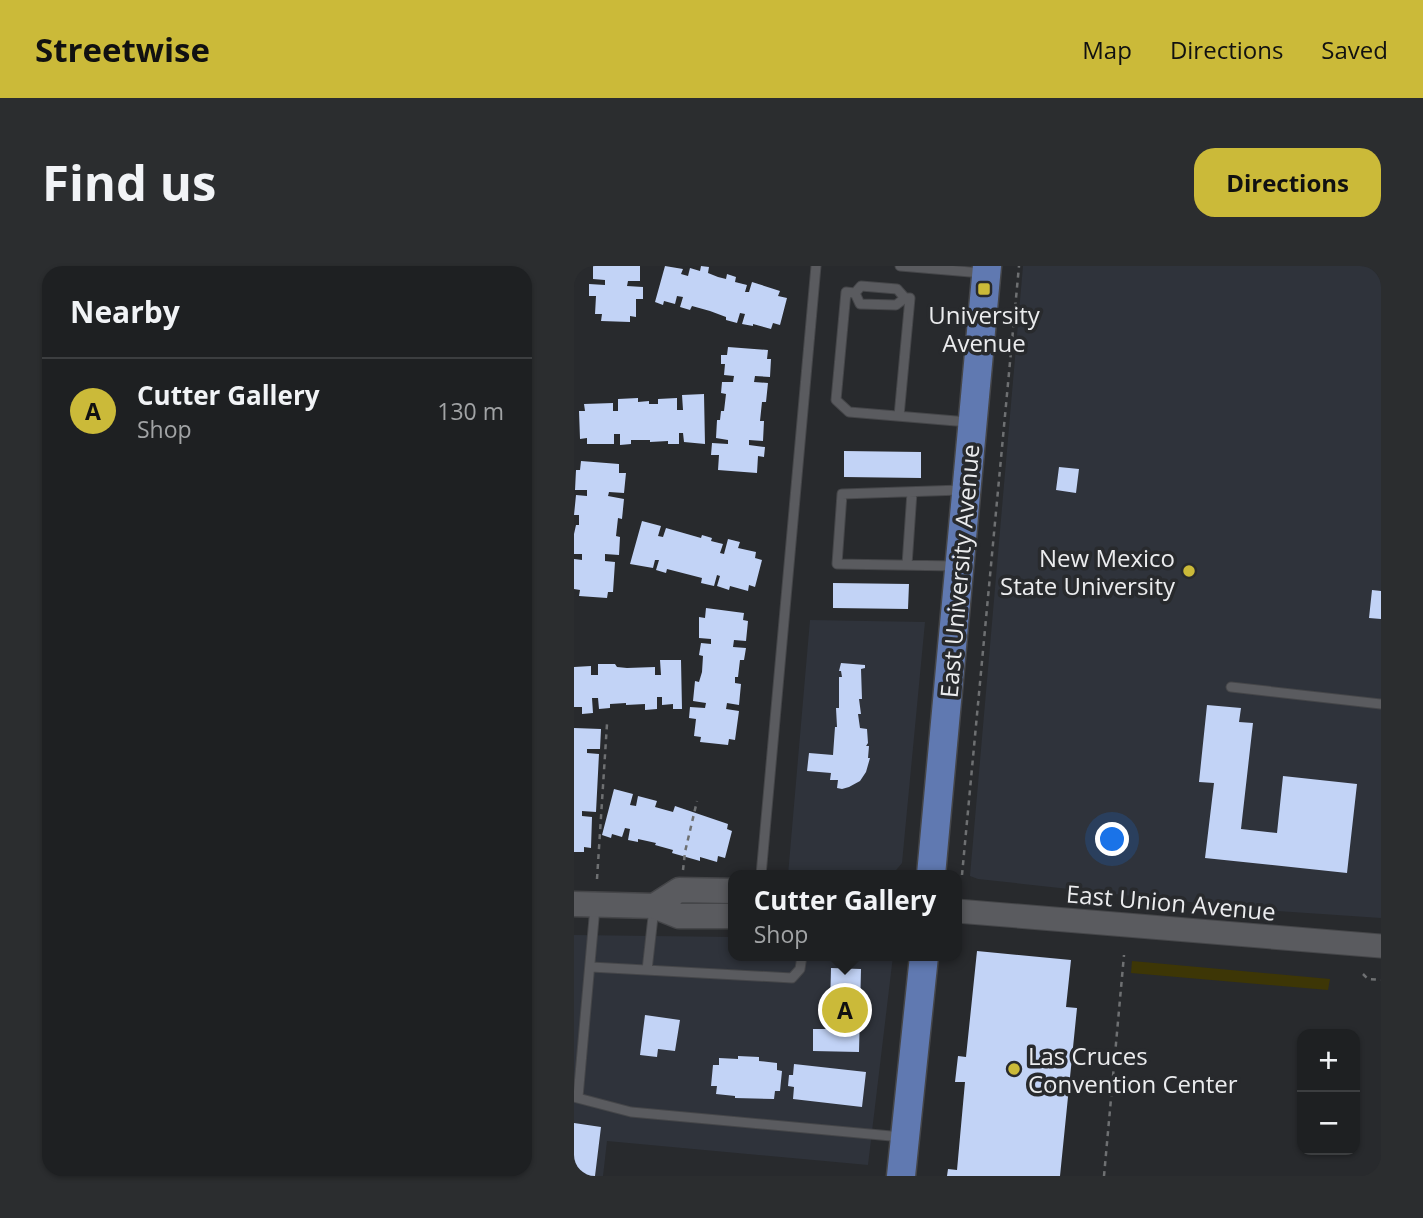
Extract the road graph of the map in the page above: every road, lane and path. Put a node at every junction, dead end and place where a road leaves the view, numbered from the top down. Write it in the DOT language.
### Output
graph roads {
  1 [pos="816,266"];
  2 [pos="900,266"];
  3 [pos="1019,266"];
  4 [pos="986,270"];
  5 [pos="855,293"];
  6 [pos="905,298"];
  7 [pos="900,416"];
  8 [pos="972,422"];
  9 [pos="966,490"];
  10 [pos="912,492"];
  11 [pos="907,565"];
  12 [pos="959,566"];
  13 [pos="1231,687"];
  14 [pos="1381,704"];
  15 [pos="607,724"];
  16 [pos="697,801"];
  17 [pos="761,870"];
  18 [pos="931,870"];
  19 [pos="683,873"];
  20 [pos="962,875"];
  21 [pos="597,879"];
  22 [pos="728,891"];
  23 [pos="584,904"];
  24 [pos="654,906"];
  25 [pos="962,911"];
  26 [pos="728,916"];
  27 [pos="1381,946"];
  28 [pos="1124,955"];
  29 [pos="801,961"];
  30 [pos="923,961"];
  31 [pos="591,967"];
  32 [pos="647,970"];
  33 [pos="1363,974"];
  34 [pos="1381,980"];
  35 [pos="576,1097"];
  36 [pos="905,1138"];
  37 [pos="901,1176"];
  38 [pos="1104,1176"];
  1 -- 17 [label="lane"];
  2 -- 4 [label="lane"];
  3 -- 20 [label="path"];
  4 -- 8 [label="main road, East University Avenue"];
  5 -- 6 [label="lane"];
  5 -- 6 [label="lane"];
  5 -- 7 [label="lane"];
  6 -- 7 [label="lane"];
  7 -- 8 [label="lane"];
  8 -- 9 [label="main road, East University Avenue"];
  9 -- 10 [label="lane"];
  9 -- 12 [label="main road, East University Avenue"];
  10 -- 11 [label="lane"];
  10 -- 11 [label="lane"];
  11 -- 12 [label="lane"];
  12 -- 18 [label="main road, East University Avenue"];
  13 -- 14 [label="lane"];
  15 -- 21 [label="path"];
  16 -- 19 [label="path"];
  22 -- 24 [label="main road"];
  23 -- 24 [label="main road"];
  23 -- 31 [label="lane"];
  24 -- 26 [label="main road"];
  24 -- 32 [label="lane"];
  25 -- 27 [label="street, East Union Avenue"];
  28 -- 38 [label="path"];
  29 -- 32 [label="lane"];
  30 -- 36 [label="main road"];
  31 -- 32 [label="lane"];
  31 -- 35 [label="lane"];
  33 -- 34 [label="path"];
  35 -- 36 [label="lane"];
  36 -- 37 [label="main road"];
}
